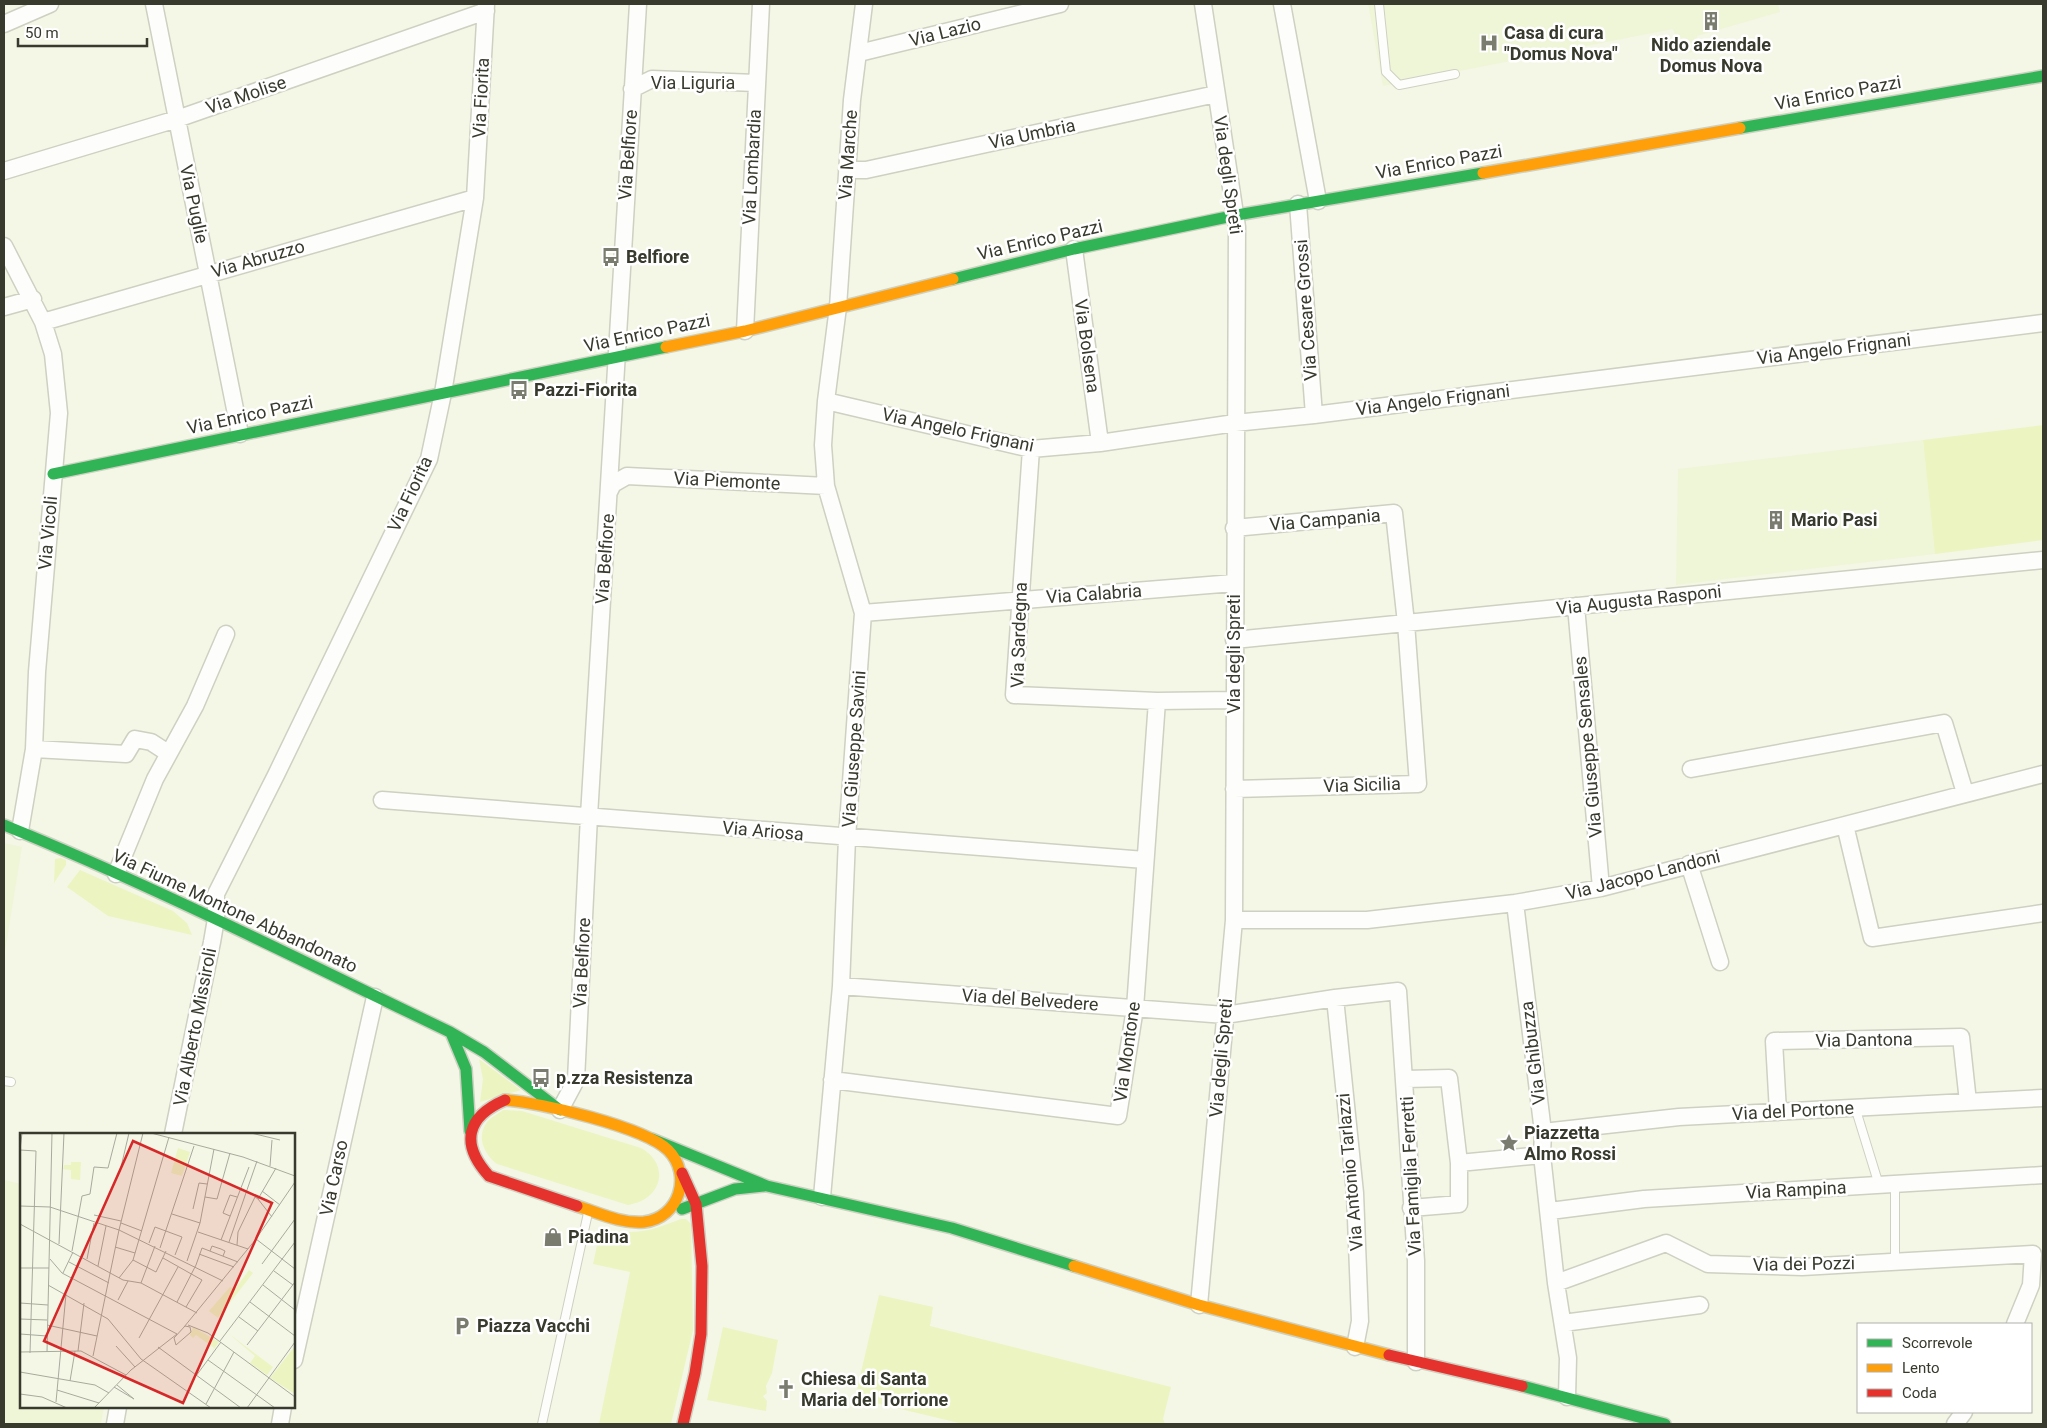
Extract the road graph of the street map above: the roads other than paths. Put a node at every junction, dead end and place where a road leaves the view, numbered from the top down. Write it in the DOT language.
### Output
graph roads {
  1 [pos="50,4"];
  2 [pos="154,4"];
  3 [pos="638,4"];
  4 [pos="761,4"];
  5 [pos="864,4"];
  6 [pos="1060,4"];
  7 [pos="1203,4"];
  8 [pos="1282,4"];
  9 [pos="1379,4"];
  10 [pos="486,7"];
  11 [pos="4,24"];
  12 [pos="859,53"];
  13 [pos="1455,74"];
  14 [pos="2043,76"];
  15 [pos="756,83"];
  16 [pos="632,89"];
  17 [pos="1216,94"];
  18 [pos="177,119"];
  19 [pos="847,170"];
  20 [pos="4,171"];
  21 [pos="475,198"];
  22 [pos="1318,201"];
  23 [pos="1298,204"];
  24 [pos="1237,215"];
  25 [pos="4,246"];
  26 [pos="1074,249"];
  27 [pos="209,272"];
  28 [pos="33,299"];
  29 [pos="4,307"];
  30 [pos="838,307"];
  31 [pos="43,322"];
  32 [pos="2043,323"];
  33 [pos="745,330"];
  34 [pos="616,356"];
  35 [pos="443,394"];
  36 [pos="826,401"];
  37 [pos="1314,415"];
  38 [pos="1235,423"];
  39 [pos="240,434"];
  40 [pos="1100,443"];
  41 [pos="1031,449"];
  42 [pos="611,457"];
  43 [pos="53,474"];
  44 [pos="627,476"];
  45 [pos="826,486"];
  46 [pos="609,492"];
  47 [pos="1234,528"];
  48 [pos="2043,560"];
  49 [pos="1234,583"];
  50 [pos="1019,599"];
  51 [pos="1576,606"];
  52 [pos="863,613"];
  53 [pos="1406,623"];
  54 [pos="226,634"];
  55 [pos="1234,640"];
  56 [pos="1234,700"];
  57 [pos="1157,701"];
  58 [pos="34,749"];
  59 [pos="168,753"];
  60 [pos="1691,769"];
  61 [pos="2043,774"];
  62 [pos="1234,789"];
  63 [pos="1965,792"];
  64 [pos="382,800"];
  65 [pos="589,816"];
  66 [pos="4,825"];
  67 [pos="1844,825"];
  68 [pos="20,831"];
  69 [pos="847,838"];
  70 [pos="1145,860"];
  71 [pos="1690,864"];
  72 [pos="116,874"];
  73 [pos="1601,888"];
  74 [pos="1515,903"];
  75 [pos="2043,913"];
  76 [pos="216,919"];
  77 [pos="1234,920"];
  78 [pos="1720,962"];
  79 [pos="841,986"];
  80 [pos="1398,991"];
  81 [pos="375,997"];
  82 [pos="1335,998"];
  83 [pos="1134,1008"];
  84 [pos="1225,1015"];
  85 [pos="450,1032"];
  86 [pos="1405,1079"];
  87 [pos="832,1080"];
  88 [pos="2043,1098"];
  89 [pos="1968,1102"];
  90 [pos="1855,1108"];
  91 [pos="560,1110"];
  92 [pos="1778,1112"];
  93 [pos="1543,1132"];
  94 [pos="173,1133"];
  95 [pos="652,1139"];
  96 [pos="470,1142"];
  97 [pos="1542,1155"];
  98 [pos="1459,1163"];
  99 [pos="680,1168"];
  100 [pos="2043,1175"];
  101 [pos="1895,1184"];
  102 [pos="1879,1185"];
  103 [pos="767,1186"];
  104 [pos="822,1197"];
  105 [pos="696,1204"];
  106 [pos="1411,1208"];
  107 [pos="588,1211"];
  108 [pos="1550,1211"];
  109 [pos="663,1217"];
  110 [pos="1895,1260"];
  111 [pos="1556,1283"];
  112 [pos="2037,1286"];
  113 [pos="1199,1305"];
  114 [pos="1700,1305"];
  115 [pos="1563,1323"];
  116 [pos="2016,1323"];
  117 [pos="1355,1347"];
  118 [pos="295,1356"];
  119 [pos="1416,1362"];
  120 [pos="1567,1397"];
  121 [pos="118,1408"];
  122 [pos="283,1408"];
  123 [pos="1963,1413"];
  124 [pos="115,1424"];
  125 [pos="280,1424"];
  126 [pos="542,1424"];
  127 [pos="684,1424"];
  128 [pos="1666,1424"];
  129 [pos="1955,1424"];
  1 -- 11 [label="street"];
  2 -- 18 [label="street, Via Puglie"];
  3 -- 16 [label="street, Via Belfiore"];
  4 -- 15 [label="street, Via Lombardia"];
  5 -- 12 [label="street, Via Marche"];
  6 -- 12 [label="street, Via Lazio"];
  7 -- 17 [label="street, Via degli Spreti"];
  8 -- 22 [label="street"];
  9 -- 13 [label="lane"];
  10 -- 18 [label="street, Via Molise"];
  10 -- 21 [label="street, Via Fiorita"];
  12 -- 19 [label="street, Via Marche"];
  14 -- 22 [label="street, Via Enrico Pazzi"];
  15 -- 16 [label="street, Via Liguria"];
  15 -- 33 [label="street, Via Lombardia"];
  16 -- 34 [label="street, Via Belfiore"];
  17 -- 19 [label="street, Via Umbria"];
  17 -- 24 [label="street, Via degli Spreti"];
  18 -- 20 [label="street, Via Molise"];
  18 -- 27 [label="street, Via Puglie"];
  19 -- 30 [label="street, Via Marche"];
  21 -- 27 [label="street, Via Abruzzo"];
  21 -- 35 [label="street, Via Fiorita"];
  22 -- 23 [label="street, Via Enrico Pazzi"];
  23 -- 24 [label="street, Via Enrico Pazzi"];
  23 -- 37 [label="street, Via Cesare Grossi"];
  24 -- 26 [label="street, Via Enrico Pazzi"];
  24 -- 38 [label="street, Via degli Spreti"];
  25 -- 28 [label="street, Via Vicoli"];
  26 -- 30 [label="street, Via Enrico Pazzi"];
  26 -- 40 [label="street, Via Bolsena"];
  27 -- 31 [label="street, Via Abruzzo"];
  27 -- 39 [label="street, Via Puglie"];
  28 -- 29 [label="street"];
  28 -- 31 [label="street, Via Vicoli"];
  30 -- 33 [label="street, Via Enrico Pazzi"];
  30 -- 36 [label="street, Via Giuseppe Savini"];
  31 -- 43 [label="street, Via Vicoli"];
  32 -- 37 [label="street, Via Angelo Frignani"];
  33 -- 34 [label="street, Via Enrico Pazzi"];
  34 -- 35 [label="street, Via Enrico Pazzi"];
  34 -- 42 [label="street, Via Belfiore"];
  35 -- 39 [label="street, Via Enrico Pazzi"];
  35 -- 76 [label="street, Via Fiorita"];
  36 -- 41 [label="street, Via Angelo Frignani"];
  36 -- 45 [label="street, Via Giuseppe Savini"];
  37 -- 38 [label="street, Via Angelo Frignani"];
  38 -- 40 [label="street, Via Angelo Frignani"];
  38 -- 47 [label="street, Via degli Spreti"];
  39 -- 43 [label="street, Via Enrico Pazzi"];
  40 -- 41 [label="street, Via Angelo Frignani"];
  41 -- 50 [label="street, Via Sardegna"];
  42 -- 44 [label="street"];
  42 -- 46 [label="street, Via Belfiore"];
  43 -- 58 [label="street, Via Vicoli"];
  44 -- 45 [label="street, Via Piemonte"];
  44 -- 46 [label="street"];
  45 -- 52 [label="street, Via Giuseppe Savini"];
  46 -- 65 [label="street, Via Belfiore"];
  47 -- 49 [label="street, Via degli Spreti"];
  47 -- 53 [label="street, Via Campania"];
  48 -- 51 [label="street, Via Augusta Rasponi"];
  49 -- 50 [label="street, Via Calabria"];
  49 -- 55 [label="street, Via degli Spreti"];
  50 -- 52 [label="street, Via Calabria"];
  50 -- 57 [label="street, Via Sardegna"];
  51 -- 53 [label="street, Via Augusta Rasponi"];
  51 -- 73 [label="street, Via Giuseppe Sensales"];
  52 -- 69 [label="street, Via Giuseppe Savini"];
  53 -- 55 [label="street, Via Augusta Rasponi"];
  53 -- 62 [label="street, Via Sicilia"];
  54 -- 59 [label="street"];
  55 -- 56 [label="street, Via degli Spreti"];
  56 -- 57 [label="street, Via Sardegna"];
  56 -- 62 [label="street, Via degli Spreti"];
  57 -- 70 [label="street, Via Montone"];
  58 -- 59 [label="street"];
  58 -- 68 [label="street, Via Vicoli"];
  59 -- 72 [label="street"];
  60 -- 63 [label="street"];
  61 -- 63 [label="street, Via Jacopo Landoni"];
  62 -- 77 [label="street, Via degli Spreti"];
  63 -- 67 [label="street, Via Jacopo Landoni"];
  64 -- 65 [label="street, Via Ariosa"];
  65 -- 69 [label="street, Via Ariosa"];
  65 -- 91 [label="street, Via Belfiore"];
  66 -- 68 [label="street, Via Fiume Montone Abbandonato"];
  67 -- 71 [label="street, Via Jacopo Landoni"];
  67 -- 75 [label="street"];
  68 -- 72 [label="street, Via Fiume Montone Abbandonato"];
  69 -- 70 [label="street, Via Ariosa"];
  69 -- 79 [label="street, Via Giuseppe Savini"];
  70 -- 83 [label="street, Via Montone"];
  71 -- 73 [label="street, Via Jacopo Landoni"];
  71 -- 78 [label="street"];
  72 -- 76 [label="street, Via Fiume Montone Abbandonato"];
  73 -- 74 [label="street, Via Jacopo Landoni"];
  74 -- 77 [label="street, Via Jacopo Landoni"];
  74 -- 93 [label="street, Via Ghibuzza"];
  76 -- 81 [label="street, Via Fiume Montone Abbandonato"];
  76 -- 94 [label="street, Via Alberto Missiroli"];
  77 -- 84 [label="street, Via degli Spreti"];
  79 -- 83 [label="street, Via del Belvedere"];
  79 -- 87 [label="street, Via Giuseppe Savini"];
  80 -- 82 [label="street, Via del Belvedere"];
  80 -- 86 [label="street, Via Famiglia Ferretti"];
  81 -- 85 [label="street, Via Fiume Montone Abbandonato"];
  81 -- 118 [label="street, Via Carso"];
  82 -- 84 [label="street, Via del Belvedere"];
  82 -- 117 [label="street, Via Antonio Tarlazzi"];
  83 -- 84 [label="street, Via del Belvedere"];
  83 -- 87 [label="street, Via Montone"];
  84 -- 113 [label="street, Via degli Spreti"];
  85 -- 91 [label="street, Via Fiume Montone Abbandonato"];
  85 -- 96 [label="street"];
  86 -- 98 [label="street"];
  86 -- 106 [label="street, Via Famiglia Ferretti"];
  87 -- 104 [label="street, Via Giuseppe Savini"];
  88 -- 89 [label="street, Via del Portone"];
  89 -- 90 [label="street, Via del Portone"];
  89 -- 92 [label="street, Via Dantona"];
  90 -- 92 [label="street, Via del Portone"];
  90 -- 102 [label="lane"];
  91 -- 95 [label="street"];
  91 -- 96 [label="street"];
  92 -- 93 [label="street, Via del Portone"];
  93 -- 97 [label="street, Via Ghibuzza"];
  95 -- 99 [label="street"];
  95 -- 103 [label="street"];
  96 -- 107 [label="street"];
  97 -- 98 [label="street"];
  97 -- 108 [label="street, Via Ghibuzza"];
  98 -- 106 [label="street"];
  99 -- 105 [label="street"];
  99 -- 109 [label="street"];
  100 -- 101 [label="street, Via Rampina"];
  101 -- 102 [label="street, Via Rampina"];
  101 -- 110 [label="lane"];
  102 -- 108 [label="street, Via Rampina"];
  103 -- 104 [label="street"];
  103 -- 105 [label="street"];
  104 -- 113 [label="street"];
  105 -- 109 [label="street"];
  105 -- 127 [label="street"];
  106 -- 119 [label="street, Via Famiglia Ferretti"];
  107 -- 109 [label="street"];
  107 -- 126 [label="lane"];
  108 -- 111 [label="street, Via Ghibuzza"];
  110 -- 111 [label="street, Via dei Pozzi"];
  110 -- 112 [label="street, Via dei Pozzi"];
  111 -- 115 [label="street, Via Ghibuzza"];
  112 -- 116 [label="street"];
  113 -- 117 [label="street"];
  114 -- 115 [label="street"];
  115 -- 120 [label="street, Via Ghibuzza"];
  117 -- 119 [label="street"];
  119 -- 120 [label="street"];
  120 -- 128 [label="street"];
  121 -- 124 [label="street"];
  122 -- 125 [label="street"];
  123 -- 129 [label="street"];
}
